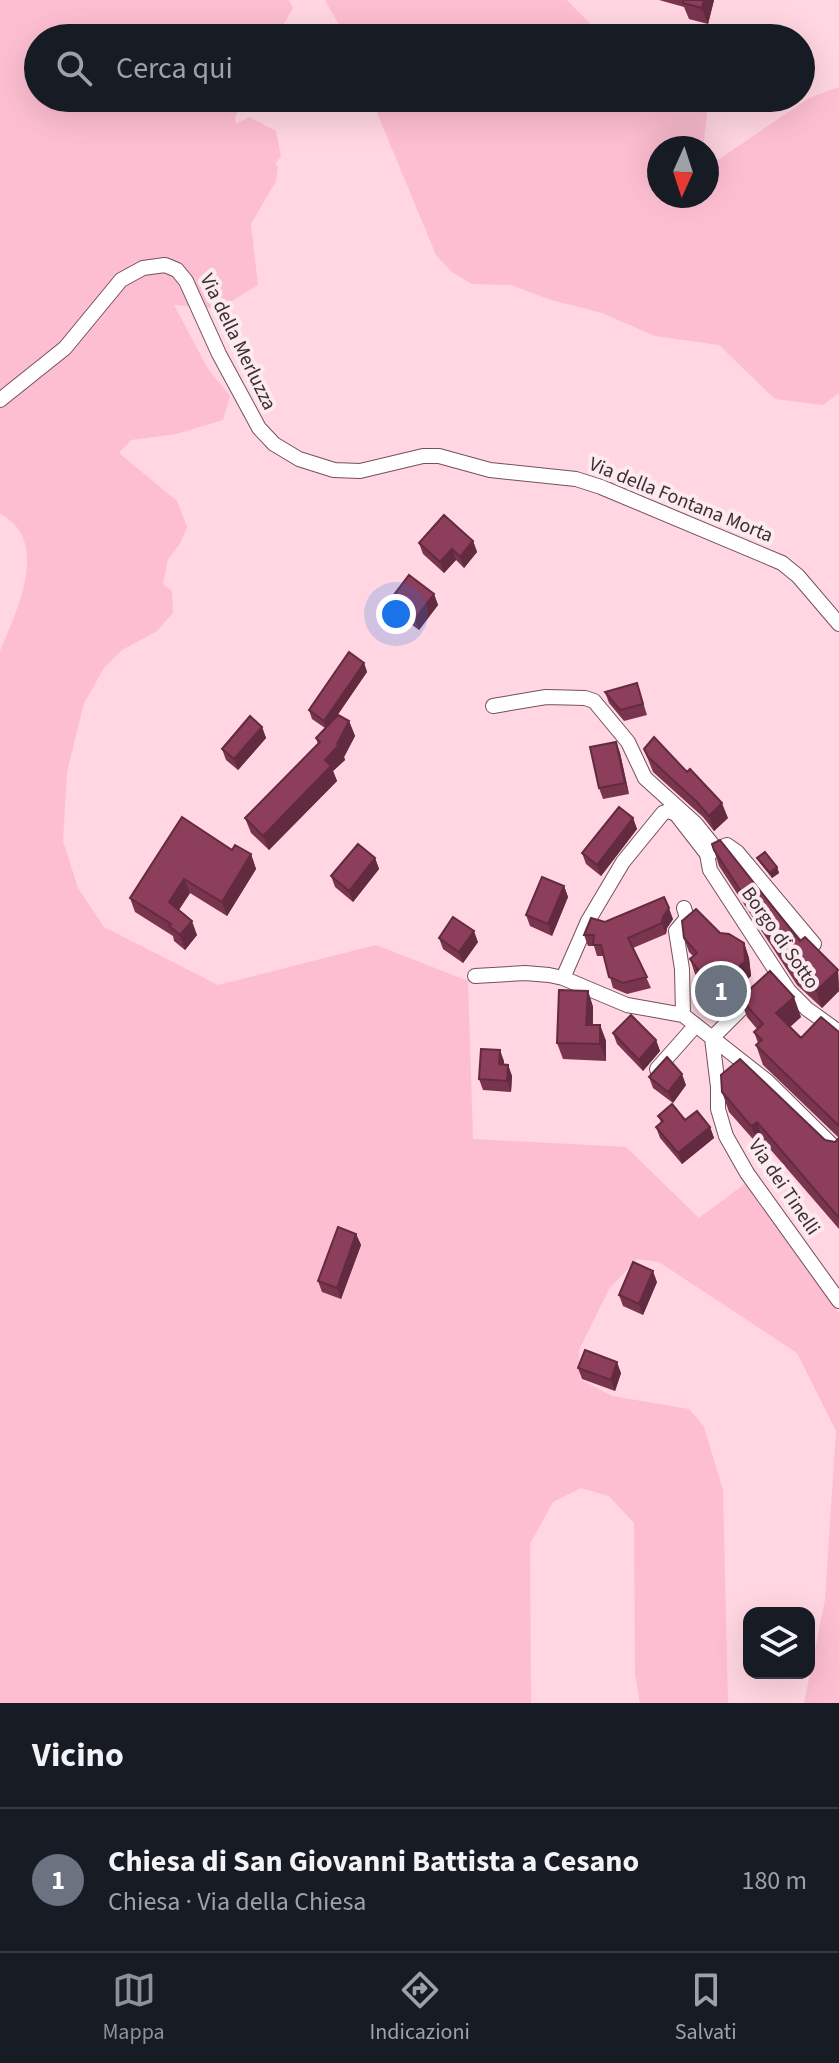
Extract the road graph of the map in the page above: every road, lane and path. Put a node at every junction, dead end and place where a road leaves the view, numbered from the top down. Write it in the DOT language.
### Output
graph roads {
  1 [pos="0,400"];
  2 [pos="259,428"];
  3 [pos="839,624"];
  4 [pos="493,706"];
  5 [pos="712,852"];
  6 [pos="684,908"];
  7 [pos="814,944"];
  8 [pos="777,974"];
  9 [pos="475,976"];
  10 [pos="563,978"];
  11 [pos="683,1015"];
  12 [pos="696,1025"];
  13 [pos="839,1032"];
  14 [pos="712,1038"];
  15 [pos="651,1076"];
  16 [pos="839,1152"];
  17 [pos="839,1301"];
  1 -- 2 [label="street, Via della Merluzza"];
  2 -- 3 [label="street, Via della Fontana Morta"];
  4 -- 5 [label="street"];
  5 -- 7 [label="street"];
  5 -- 8 [label="street, Borgo di Sotto"];
  5 -- 10 [label="street"];
  6 -- 11 [label="street"];
  8 -- 13 [label="street, Borgo di Sotto"];
  8 -- 14 [label="street"];
  9 -- 10 [label="street"];
  10 -- 11 [label="street"];
  11 -- 12 [label="street"];
  12 -- 14 [label="street"];
  12 -- 15 [label="street"];
  14 -- 16 [label="street"];
  14 -- 17 [label="street, Via dei Tinelli"];
}
